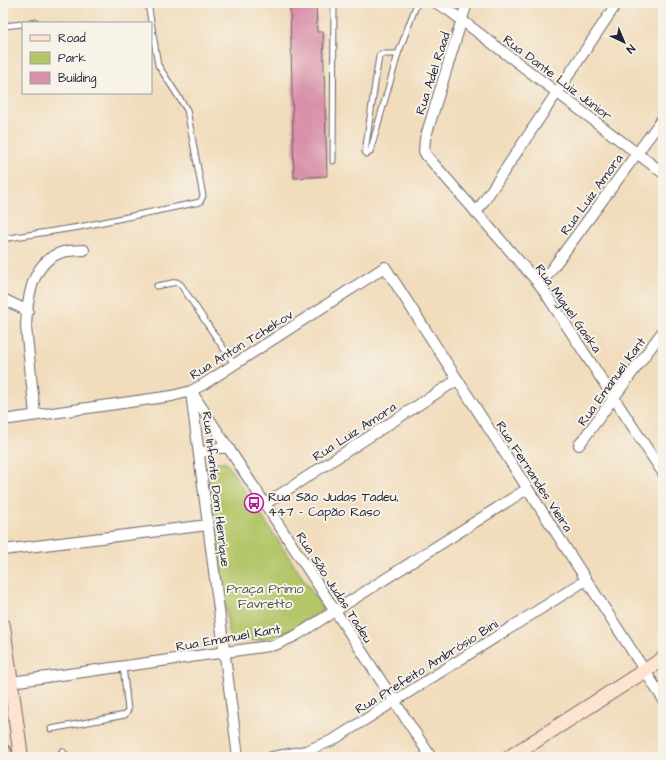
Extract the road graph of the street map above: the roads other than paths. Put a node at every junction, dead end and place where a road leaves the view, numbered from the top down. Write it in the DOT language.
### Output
graph roads {
  1 [pos="148,3"];
  2 [pos="334,3"];
  3 [pos="417,3"];
  4 [pos="436,3"];
  5 [pos="467,3"];
  6 [pos="617,3"];
  7 [pos="462,21"];
  8 [pos="151,22"];
  9 [pos="22,24"];
  10 [pos="3,26"];
  11 [pos="152,28"];
  12 [pos="398,54"];
  13 [pos="557,93"];
  14 [pos="663,118"];
  15 [pos="424,151"];
  16 [pos="637,153"];
  17 [pos="333,161"];
  18 [pos="663,173"];
  19 [pos="476,213"];
  20 [pos="3,236"];
  21 [pos="84,250"];
  22 [pos="385,268"];
  23 [pos="540,285"];
  24 [pos="157,286"];
  25 [pos="3,300"];
  26 [pos="28,311"];
  27 [pos="663,331"];
  28 [pos="234,364"];
  29 [pos="457,380"];
  30 [pos="191,391"];
  31 [pos="614,398"];
  32 [pos="35,415"];
  33 [pos="3,420"];
  34 [pos="579,445"];
  35 [pos="229,448"];
  36 [pos="199,453"];
  37 [pos="663,473"];
  38 [pos="528,489"];
  39 [pos="265,504"];
  40 [pos="208,524"];
  41 [pos="3,550"];
  42 [pos="586,580"];
  43 [pos="335,611"];
  44 [pos="3,626"];
  45 [pos="224,652"];
  46 [pos="663,659"];
  47 [pos="124,666"];
  48 [pos="645,671"];
  49 [pos="11,682"];
  50 [pos="663,699"];
  51 [pos="395,702"];
  52 [pos="50,729"];
  53 [pos="62,751"];
  54 [pos="3,752"];
  55 [pos="5,757"];
  56 [pos="21,757"];
  57 [pos="68,757"];
  58 [pos="238,757"];
  59 [pos="272,757"];
  60 [pos="431,757"];
  61 [pos="510,757"];
  1 -- 8 [label="lane"];
  2 -- 17 [label="lane"];
  3 -- 12 [label="lane"];
  4 -- 7 [label="street, Rua Dante Luiz Júnior"];
  5 -- 7 [label="street, Rua Adel Raad"];
  6 -- 13 [label="street"];
  7 -- 13 [label="street, Rua Dante Luiz Júnior"];
  7 -- 15 [label="street, Rua Adel Raad"];
  9 -- 10 [label="lane"];
  11 -- 20 [label="lane"];
  12 -- 12 [label="lane"];
  13 -- 16 [label="street, Rua Dante Luiz Júnior"];
  13 -- 19 [label="street"];
  14 -- 16 [label="street, Rua Luiz Amora"];
  15 -- 19 [label="street, Rua Miguel Gaska"];
  16 -- 18 [label="street, Rua Dante Luiz Júnior"];
  16 -- 23 [label="street, Rua Luiz Amora"];
  19 -- 23 [label="street, Rua Miguel Gaska"];
  21 -- 26 [label="street"];
  22 -- 28 [label="street, Rua Anton Tchekov"];
  22 -- 29 [label="street, Rua Fernandes Vieira"];
  23 -- 31 [label="street, Rua Miguel Gaska"];
  24 -- 28 [label="lane"];
  25 -- 26 [label="street"];
  26 -- 32 [label="street"];
  27 -- 31 [label="street, Rua Emanuel Kant"];
  28 -- 30 [label="street, Rua Anton Tchekov"];
  29 -- 38 [label="street, Rua Fernandes Vieira"];
  29 -- 39 [label="street, Rua Luiz Amora"];
  30 -- 32 [label="street, Rua Anton Tchekov"];
  30 -- 35 [label="street, Rua São Judas Tadeu"];
  30 -- 36 [label="street, Rua Infante Dom Henrique"];
  31 -- 34 [label="street, Rua Emanuel Kant"];
  31 -- 37 [label="street, Rua Miguel Gaska"];
  32 -- 33 [label="street, Rua Anton Tchekov"];
  35 -- 36 [label="street"];
  35 -- 39 [label="street, Rua São Judas Tadeu"];
  36 -- 40 [label="street, Rua Infante Dom Henrique"];
  38 -- 42 [label="street, Rua Fernandes Vieira"];
  38 -- 43 [label="street, Rua Emanuel Kant"];
  39 -- 43 [label="street, Rua São Judas Tadeu"];
  40 -- 41 [label="street"];
  40 -- 45 [label="street, Rua Infante Dom Henrique"];
  42 -- 48 [label="street, Rua Fernandes Vieira"];
  42 -- 51 [label="street, Rua Prefeito Ambrósio Bini"];
  43 -- 45 [label="street, Rua Emanuel Kant"];
  43 -- 51 [label="street, Rua São Judas Tadeu"];
  44 -- 49 [label="main road"];
  45 -- 47 [label="street, Rua Emanuel Kant"];
  45 -- 58 [label="street, Rua Infante Dom Henrique"];
  46 -- 48 [label="main road"];
  47 -- 49 [label="street, Rua Emanuel Kant"];
  47 -- 52 [label="lane"];
  48 -- 50 [label="street, Rua Fernandes Vieira"];
  48 -- 61 [label="main road"];
  49 -- 56 [label="main road"];
  51 -- 59 [label="street, Rua Prefeito Ambrósio Bini"];
  51 -- 60 [label="street, Rua São Judas Tadeu"];
  53 -- 57 [label="lane"];
  54 -- 55 [label="highway"];
}
